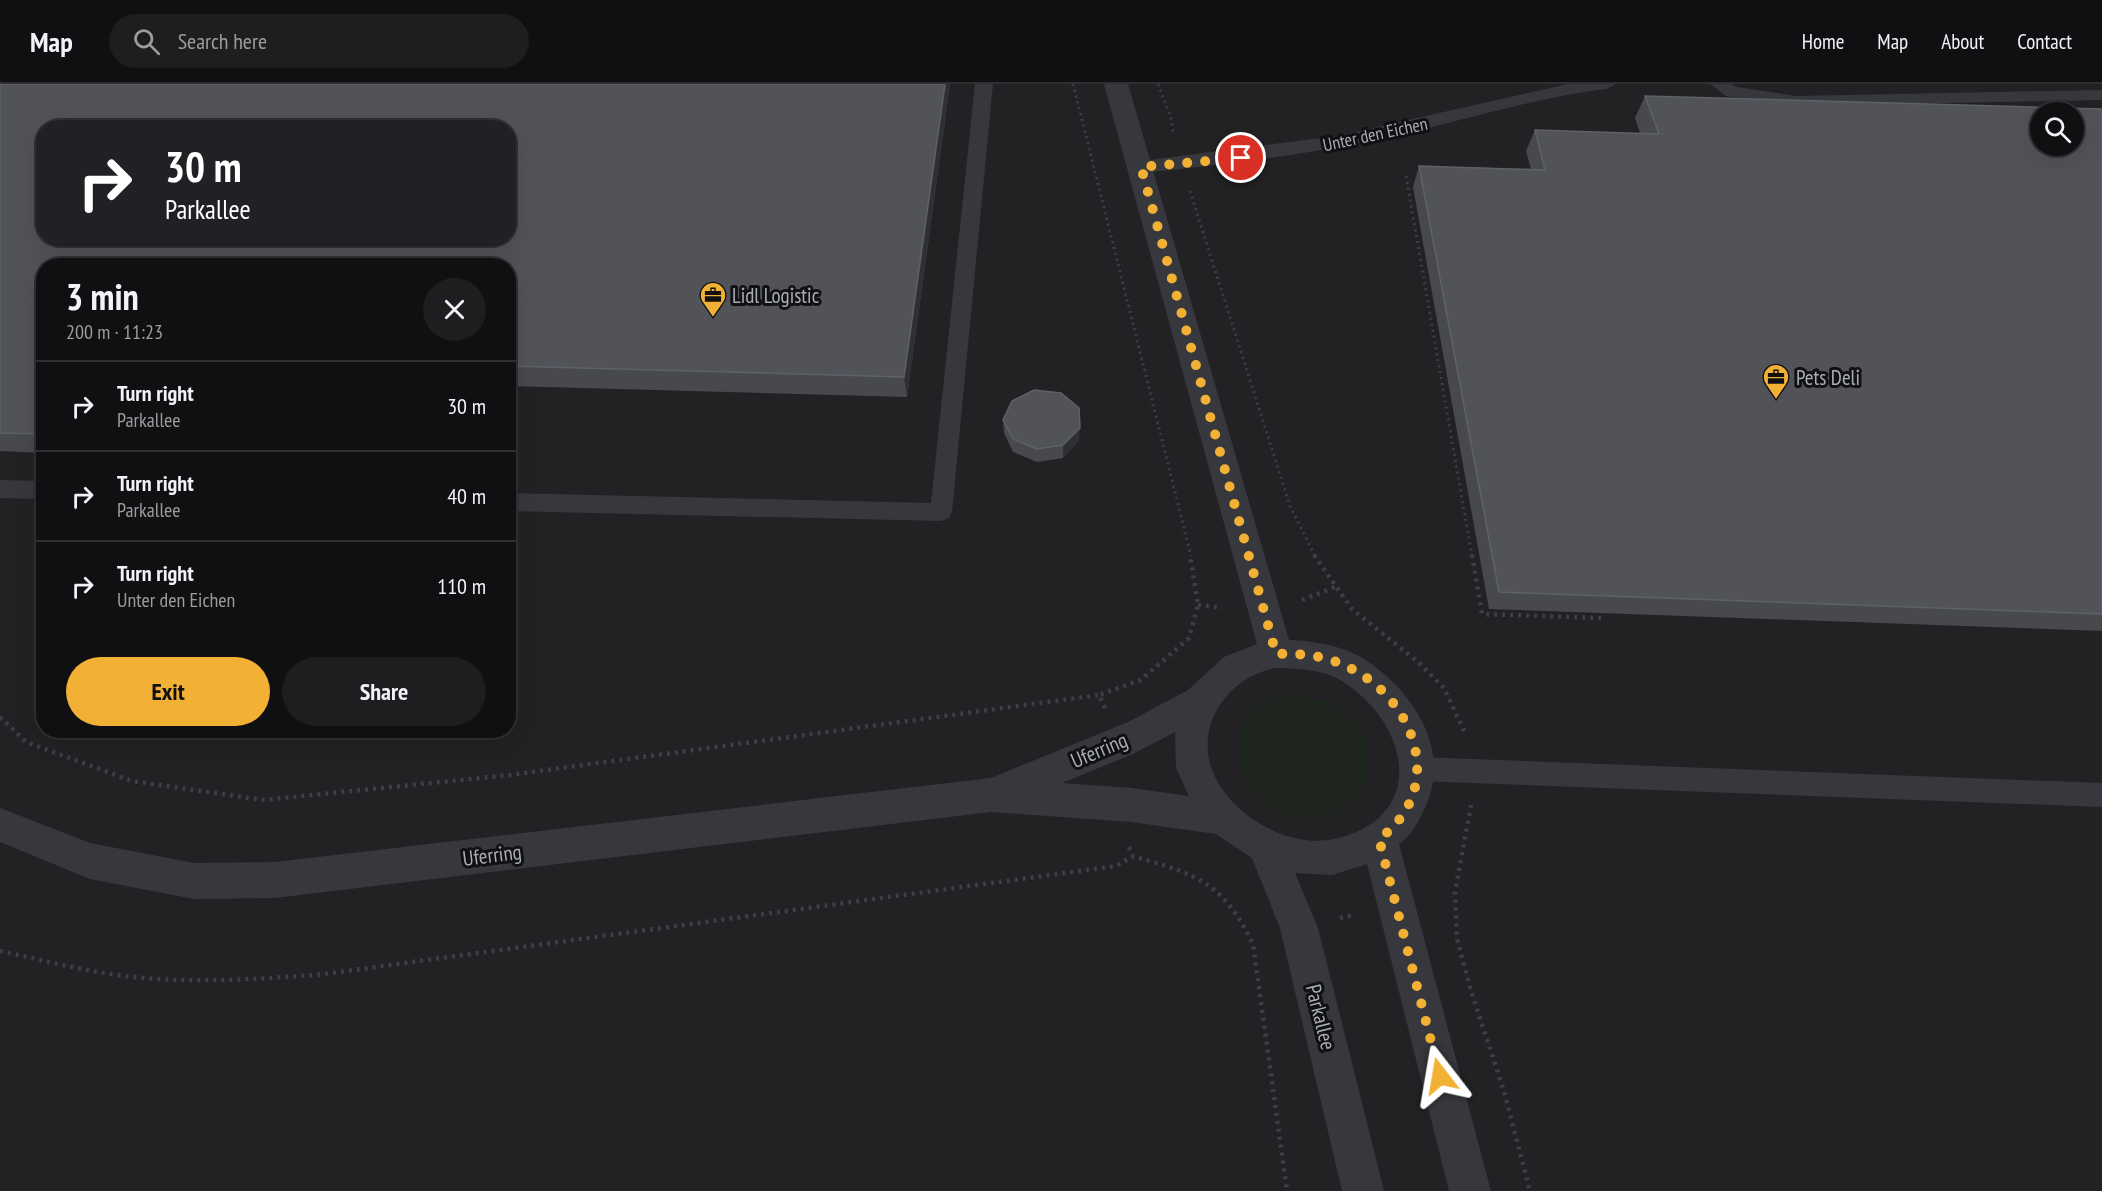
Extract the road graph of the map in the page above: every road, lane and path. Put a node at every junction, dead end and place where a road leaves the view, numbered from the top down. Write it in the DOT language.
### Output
graph roads {
  1 [pos="984,84"];
  2 [pos="1073,84"];
  3 [pos="1116,84"];
  4 [pos="1607,84"];
  5 [pos="1725,88"];
  6 [pos="2102,95"];
  7 [pos="1141,167"];
  8 [pos="1406,176"];
  9 [pos="0,489"];
  10 [pos="36,490"];
  11 [pos="516,502"];
  12 [pos="1601,618"];
  13 [pos="1276,654"];
  14 [pos="1099,696"];
  15 [pos="1204,699"];
  16 [pos="0,717"];
  17 [pos="1122,742"];
  18 [pos="1418,769"];
  19 [pos="991,795"];
  20 [pos="2102,795"];
  21 [pos="1131,805"];
  22 [pos="1223,818"];
  23 [pos="0,825"];
  24 [pos="1379,839"];
  25 [pos="1266,847"];
  26 [pos="1133,856"];
  27 [pos="1399,915"];
  28 [pos="1455,924"];
  29 [pos="1299,928"];
  30 [pos="1253,944"];
  31 [pos="0,951"];
  32 [pos="1287,1191"];
  33 [pos="1363,1191"];
  34 [pos="1470,1191"];
  1 -- 11 [label="lane"];
  2 -- 14 [label="path"];
  3 -- 7 [label="street"];
  4 -- 7 [label="lane, Unter den Eichen"];
  5 -- 6 [label="lane"];
  7 -- 13 [label="street"];
  8 -- 12 [label="path"];
  9 -- 10 [label="lane"];
  13 -- 15 [label="street"];
  13 -- 18 [label="street"];
  14 -- 16 [label="path"];
  14 -- 17 [label="path"];
  15 -- 17 [label="street, Uferring"];
  15 -- 22 [label="street"];
  17 -- 19 [label="street, Uferring"];
  18 -- 20 [label="lane"];
  18 -- 24 [label="street"];
  19 -- 21 [label="street, Uferring"];
  19 -- 23 [label="street, Uferring"];
  21 -- 22 [label="street, Uferring"];
  21 -- 26 [label="path"];
  22 -- 25 [label="street"];
  24 -- 25 [label="street"];
  24 -- 27 [label="street"];
  25 -- 29 [label="street, Parkallee"];
  26 -- 30 [label="path"];
  26 -- 31 [label="path"];
  27 -- 28 [label="path"];
  27 -- 29 [label="path"];
  27 -- 34 [label="street"];
  29 -- 30 [label="path"];
  29 -- 33 [label="street, Parkallee"];
  30 -- 32 [label="path"];
}
